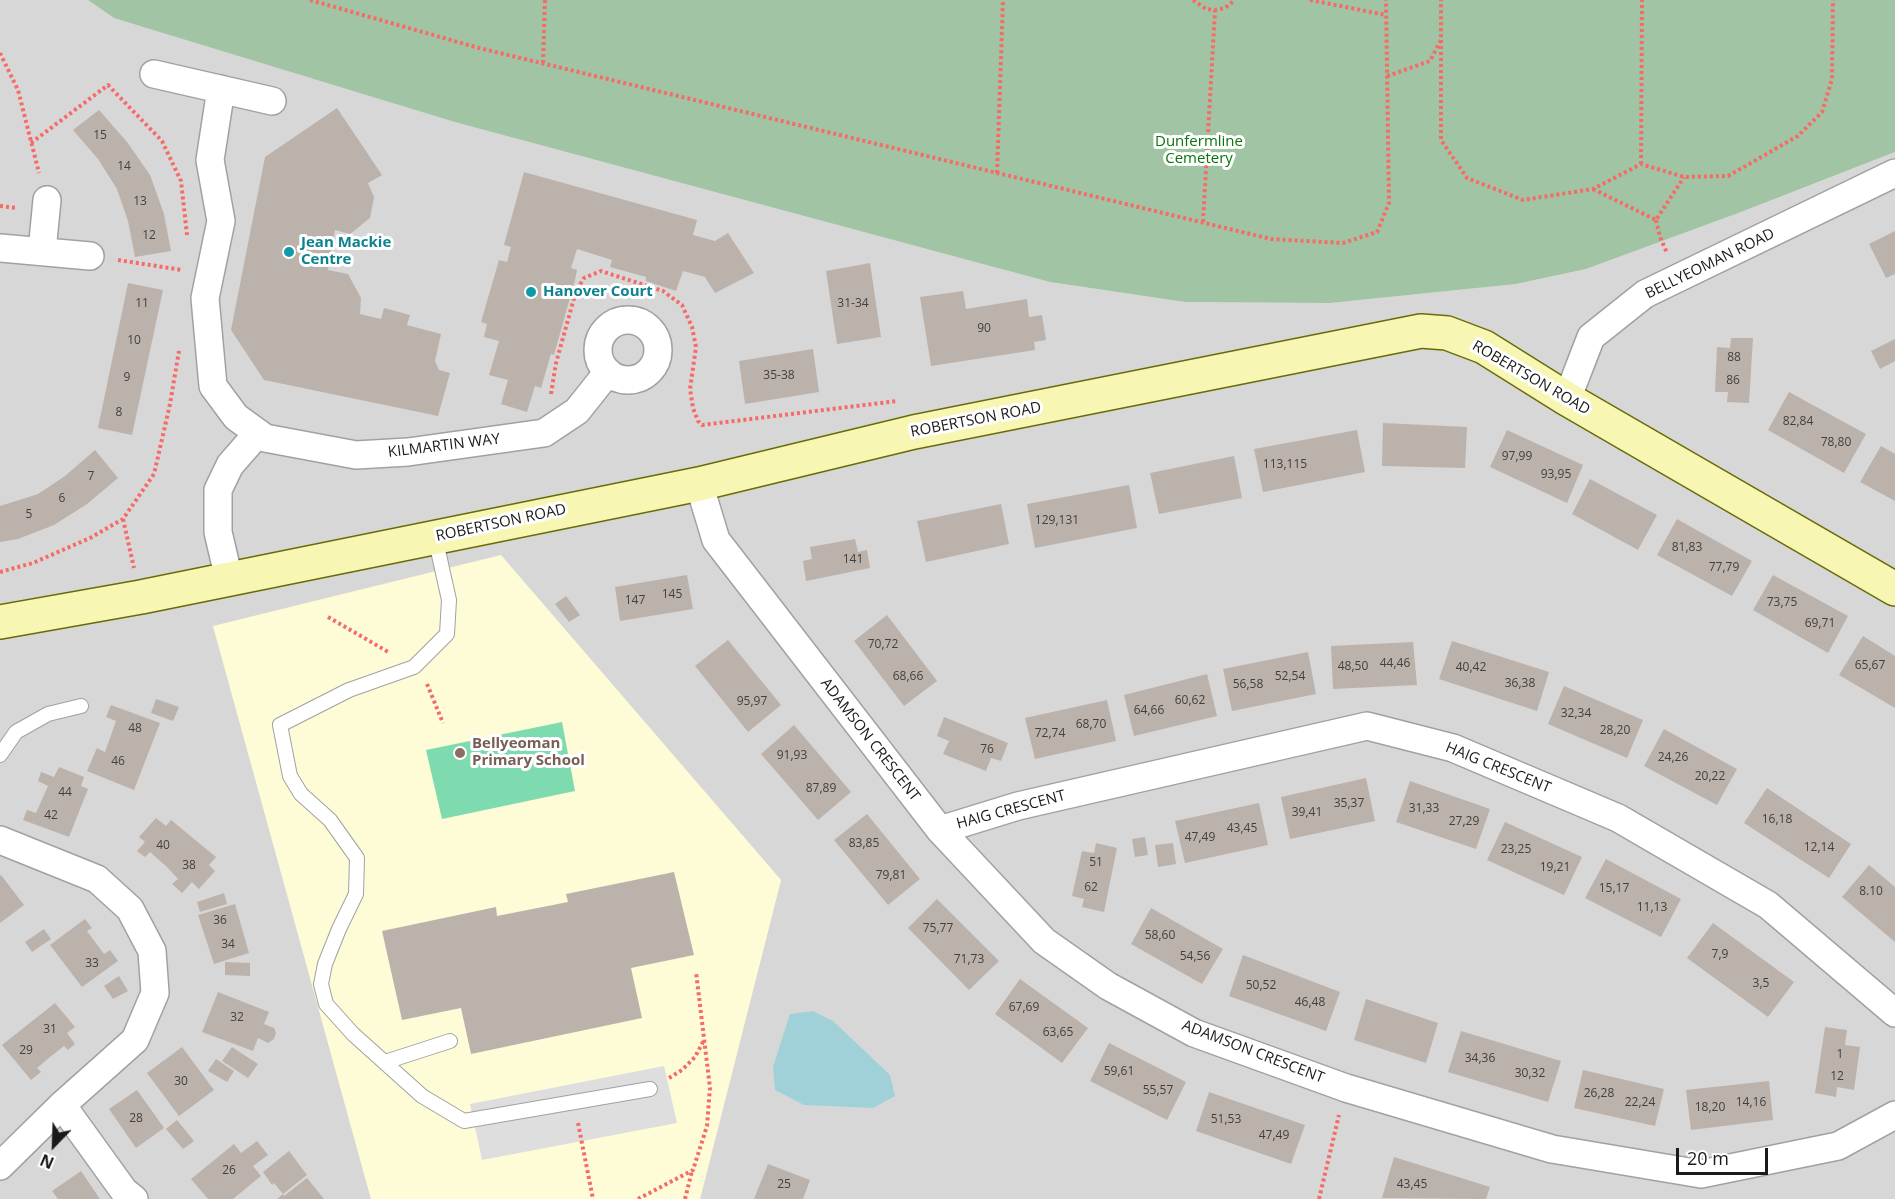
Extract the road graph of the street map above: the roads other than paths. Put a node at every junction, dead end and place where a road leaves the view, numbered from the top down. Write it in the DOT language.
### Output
graph roads {
  1 [pos="154,74"];
  2 [pos="221,89"];
  3 [pos="272,101"];
  4 [pos="1895,173"];
  5 [pos="46,200"];
  6 [pos="0,248"];
  7 [pos="42,251"];
  8 [pos="90,256"];
  9 [pos="608,372"];
  10 [pos="1567,399"];
  11 [pos="258,433"];
  12 [pos="699,484"];
  13 [pos="435,537"];
  14 [pos="229,579"];
  15 [pos="1895,589"];
  16 [pos="0,622"];
  17 [pos="81,706"];
  18 [pos="0,755"];
  19 [pos="940,830"];
  20 [pos="0,840"];
  21 [pos="1895,1013"];
  22 [pos="450,1041"];
  23 [pos="385,1062"];
  24 [pos="650,1089"];
  25 [pos="62,1105"];
  26 [pos="1895,1115"];
  27 [pos="0,1166"];
  28 [pos="134,1199"];
  1 -- 2 [label="street"];
  2 -- 3 [label="street"];
  2 -- 11 [label="street, KILMARTIN WAY"];
  4 -- 10 [label="street, BELLYEOMAN ROAD"];
  5 -- 7 [label="street"];
  6 -- 7 [label="street"];
  7 -- 8 [label="street"];
  9 -- 11 [label="street, KILMARTIN WAY"];
  10 -- 12 [label="street, ROBERTSON ROAD"];
  10 -- 15 [label="street, ROBERTSON ROAD"];
  11 -- 14 [label="street"];
  12 -- 13 [label="street, ROBERTSON ROAD"];
  12 -- 19 [label="street, ADAMSON CRESCENT"];
  13 -- 14 [label="street, ROBERTSON ROAD"];
  13 -- 23 [label="lane"];
  14 -- 16 [label="street, ROBERTSON ROAD"];
  17 -- 18 [label="lane"];
  19 -- 21 [label="street, HAIG CRESCENT"];
  19 -- 26 [label="street, ADAMSON CRESCENT"];
  20 -- 25 [label="street"];
  22 -- 23 [label="lane"];
  23 -- 24 [label="lane"];
  25 -- 27 [label="street"];
  25 -- 28 [label="street"];
}
